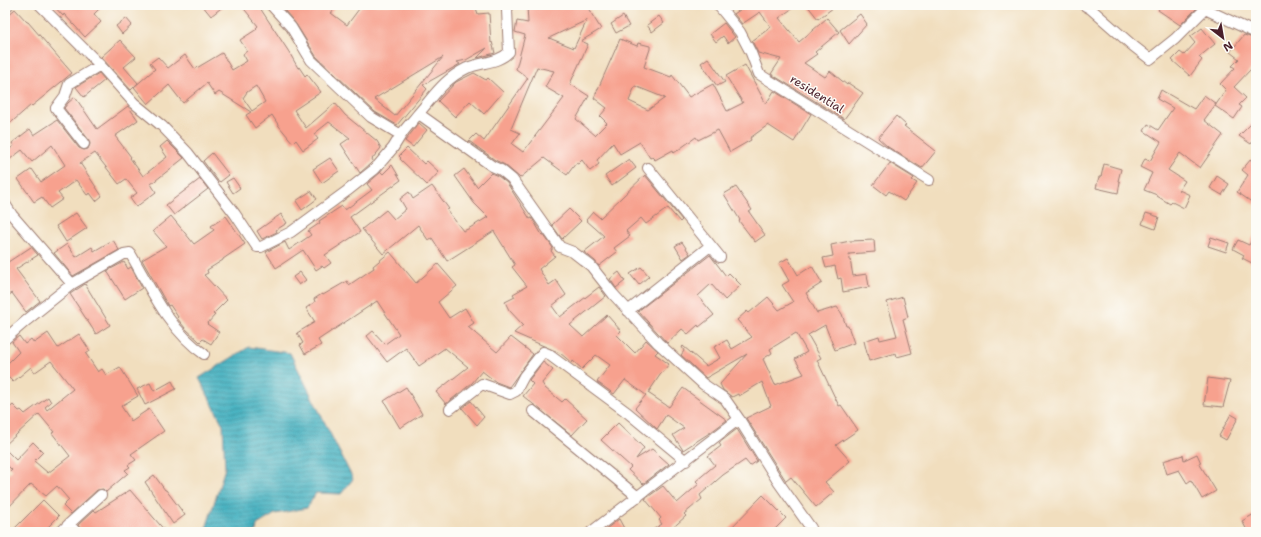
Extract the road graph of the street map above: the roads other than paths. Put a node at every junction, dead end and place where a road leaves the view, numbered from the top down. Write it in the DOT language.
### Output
graph roads {
  1 [pos="8,5"];
  2 [pos="40,5"];
  3 [pos="270,5"];
  4 [pos="509,5"];
  5 [pos="718,5"];
  6 [pos="1084,5"];
  7 [pos="5,8"];
  8 [pos="1256,34"];
  9 [pos="100,65"];
  10 [pos="419,114"];
  11 [pos="401,135"];
  12 [pos="84,144"];
  13 [pos="648,168"];
  14 [pos="929,180"];
  15 [pos="5,204"];
  16 [pos="710,246"];
  17 [pos="720,258"];
  18 [pos="72,284"];
  19 [pos="628,311"];
  20 [pos="5,339"];
  21 [pos="204,354"];
  22 [pos="450,410"];
  23 [pos="533,411"];
  24 [pos="739,419"];
  25 [pos="686,461"];
  26 [pos="101,495"];
  27 [pos="638,497"];
  28 [pos="69,524"];
  29 [pos="60,532"];
  30 [pos="76,532"];
  31 [pos="591,532"];
  32 [pos="810,532"];
  1 -- 7 [label="street"];
  2 -- 9 [label="street"];
  3 -- 11 [label="street"];
  4 -- 10 [label="street"];
  5 -- 14 [label="street, residential"];
  6 -- 8 [label="street"];
  9 -- 11 [label="street"];
  9 -- 12 [label="street"];
  10 -- 11 [label="street"];
  10 -- 19 [label="street"];
  13 -- 16 [label="street"];
  15 -- 18 [label="street"];
  16 -- 17 [label="street"];
  16 -- 19 [label="street"];
  18 -- 20 [label="street"];
  18 -- 21 [label="street"];
  19 -- 24 [label="street"];
  22 -- 25 [label="street"];
  23 -- 27 [label="street"];
  24 -- 25 [label="street"];
  24 -- 32 [label="street"];
  25 -- 27 [label="street"];
  26 -- 28 [label="street"];
  27 -- 31 [label="street"];
  28 -- 29 [label="street"];
  28 -- 30 [label="street"];
}
